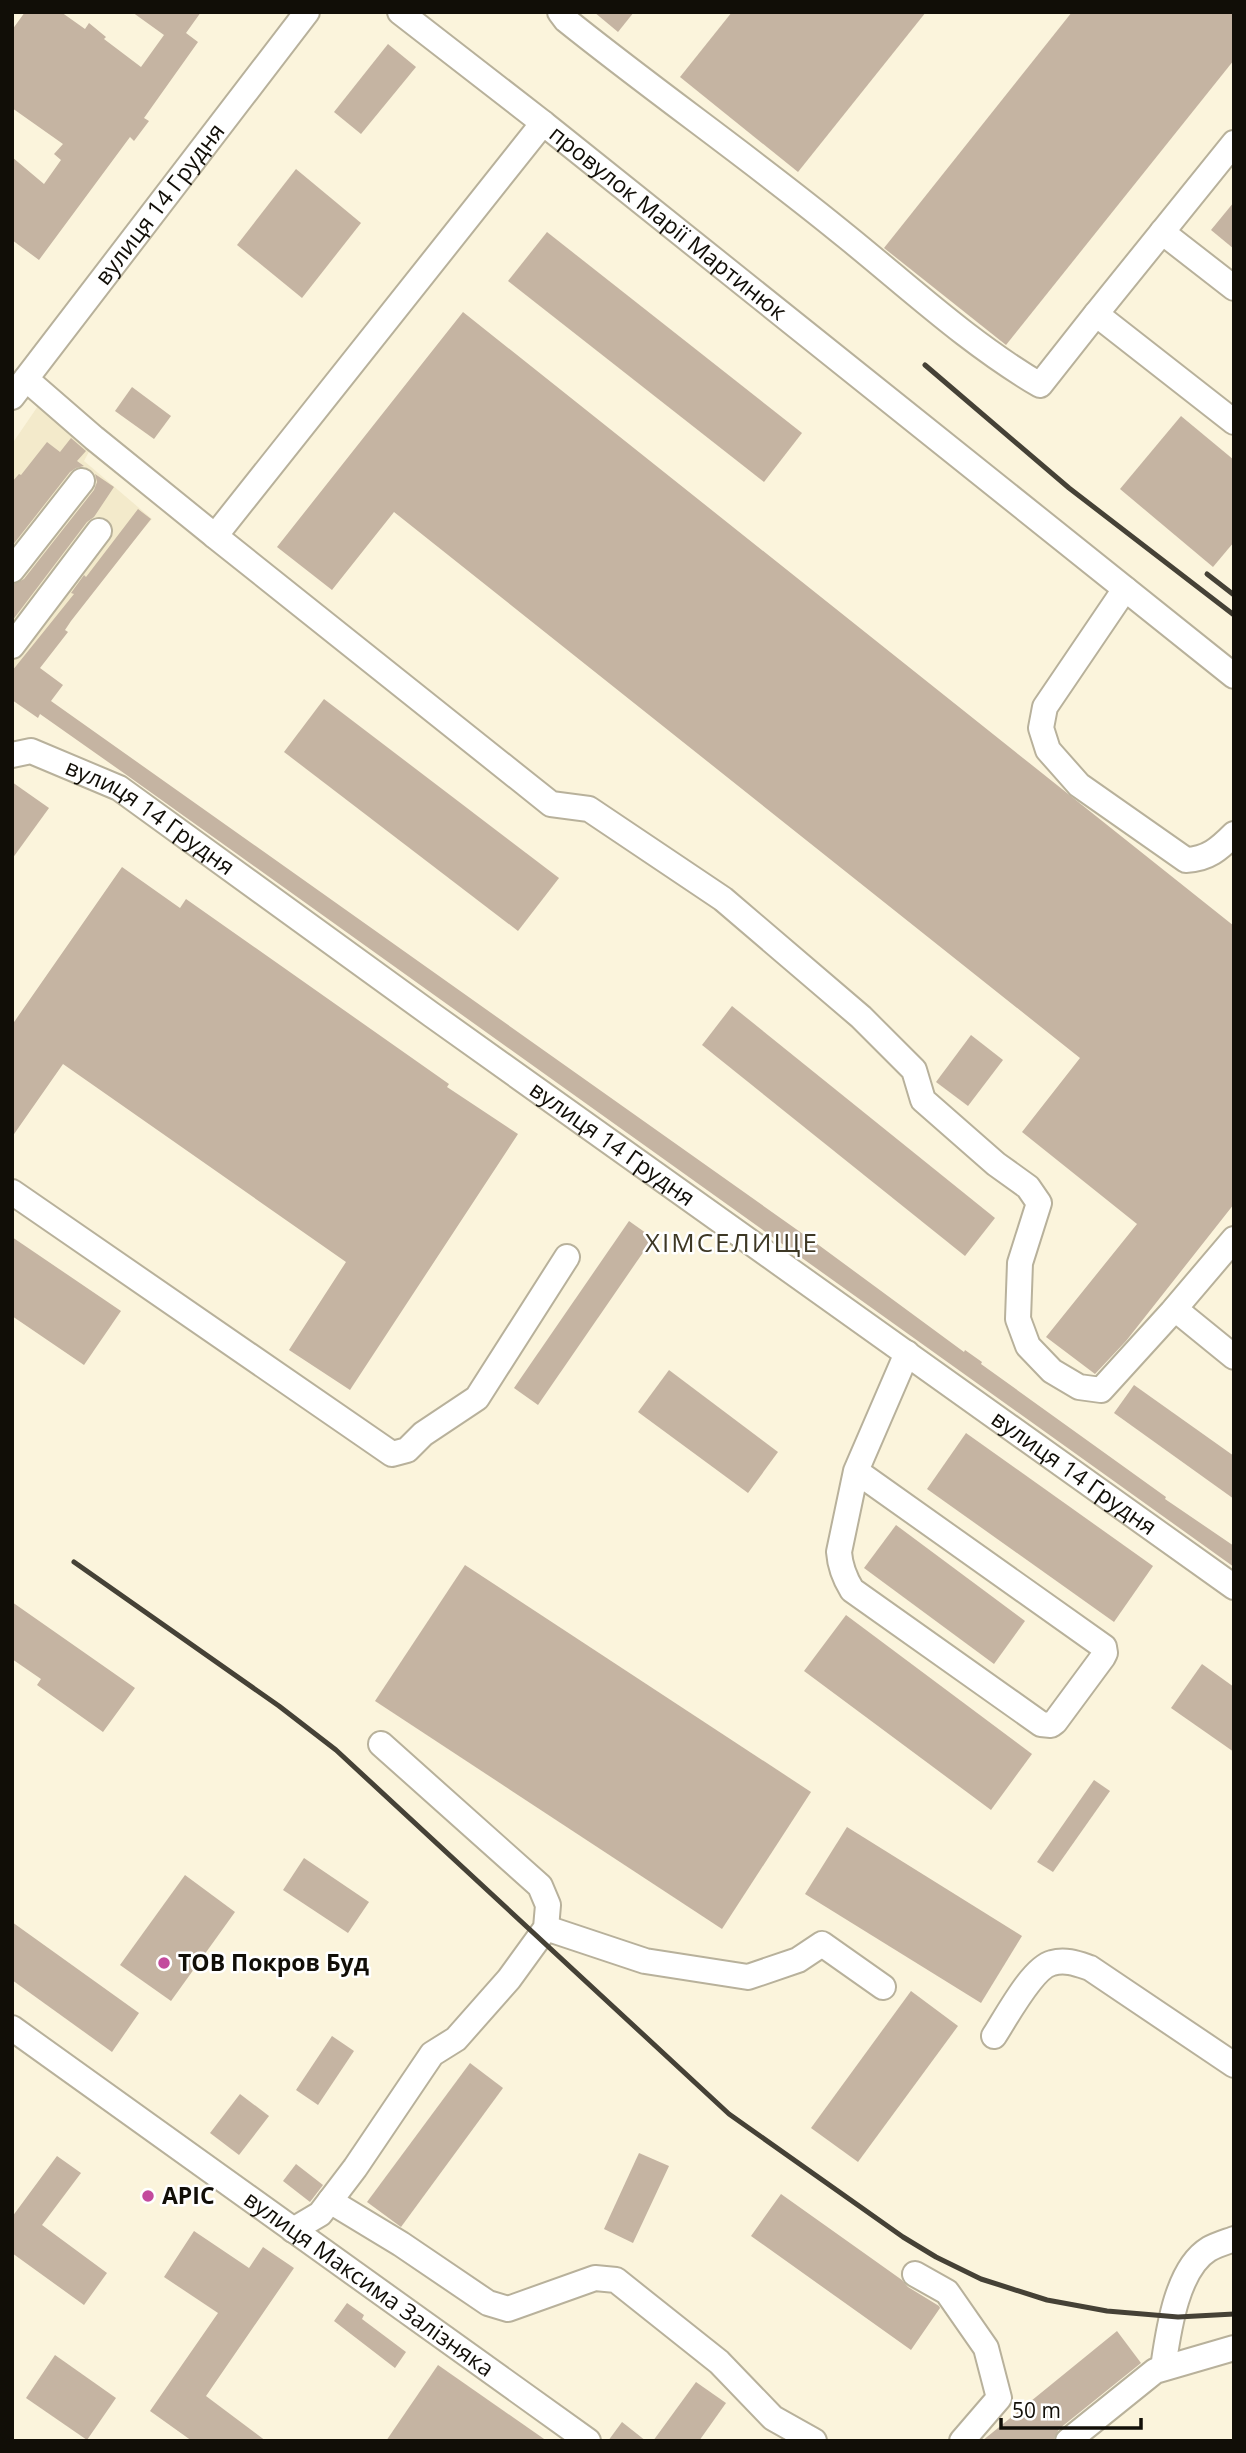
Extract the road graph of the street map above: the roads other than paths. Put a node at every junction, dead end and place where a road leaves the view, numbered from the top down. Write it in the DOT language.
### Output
graph roads {
  1 [pos="400,12"];
  2 [pos="560,12"];
  3 [pos="300,15"];
  4 [pos="543,122"];
  5 [pos="1234,143"];
  6 [pos="1162,232"];
  7 [pos="1234,288"];
  8 [pos="1096,314"];
  9 [pos="19,388"];
  10 [pos="1234,422"];
  11 [pos="82,481"];
  12 [pos="99,531"];
  13 [pos="215,536"];
  14 [pos="12,570"];
  15 [pos="1125,589"];
  16 [pos="12,646"];
  17 [pos="1234,676"];
  18 [pos="12,755"];
  19 [pos="1234,834"];
  20 [pos="12,1192"];
  21 [pos="1234,1239"];
  22 [pos="567,1257"];
  23 [pos="1175,1309"];
  24 [pos="907,1353"];
  25 [pos="1234,1357"];
  26 [pos="856,1471"];
  27 [pos="1234,1587"];
  28 [pos="381,1744"];
  29 [pos="546,1928"];
  30 [pos="883,1987"];
  31 [pos="12,2028"];
  32 [pos="994,2036"];
  33 [pos="1234,2065"];
  34 [pos="330,2201"];
  35 [pos="293,2230"];
  36 [pos="1234,2239"];
  37 [pos="915,2274"];
  38 [pos="1234,2347"];
  39 [pos="1163,2368"];
  40 [pos="588,2441"];
  41 [pos="814,2441"];
  42 [pos="962,2441"];
  43 [pos="1068,2441"];
  1 -- 4 [label="street"];
  2 -- 8 [label="street"];
  3 -- 9 [label="street, вулиця 14 Грудня"];
  4 -- 13 [label="street, провулок Марії Мартинюк"];
  4 -- 15 [label="street, провулок Марії Мартинюк"];
  5 -- 6 [label="street"];
  6 -- 7 [label="street"];
  6 -- 8 [label="street"];
  8 -- 10 [label="street"];
  9 -- 13 [label="street"];
  11 -- 14 [label="street"];
  12 -- 16 [label="street"];
  13 -- 23 [label="street"];
  15 -- 17 [label="street, провулок Марії Мартинюк"];
  15 -- 19 [label="street"];
  18 -- 24 [label="street, вулиця 14 Грудня"];
  20 -- 22 [label="street"];
  21 -- 23 [label="street"];
  23 -- 25 [label="street"];
  24 -- 26 [label="street"];
  24 -- 27 [label="street, вулиця 14 Грудня"];
  26 -- 26 [label="street"];
  28 -- 29 [label="street"];
  29 -- 30 [label="street"];
  29 -- 34 [label="street"];
  31 -- 35 [label="street, вулиця Максима Залізняка"];
  32 -- 33 [label="street"];
  34 -- 35 [label="street"];
  34 -- 41 [label="street"];
  35 -- 40 [label="street, вулиця Максима Залізняка"];
  36 -- 39 [label="street"];
  37 -- 42 [label="street"];
  38 -- 39 [label="street"];
  39 -- 43 [label="street"];
}
